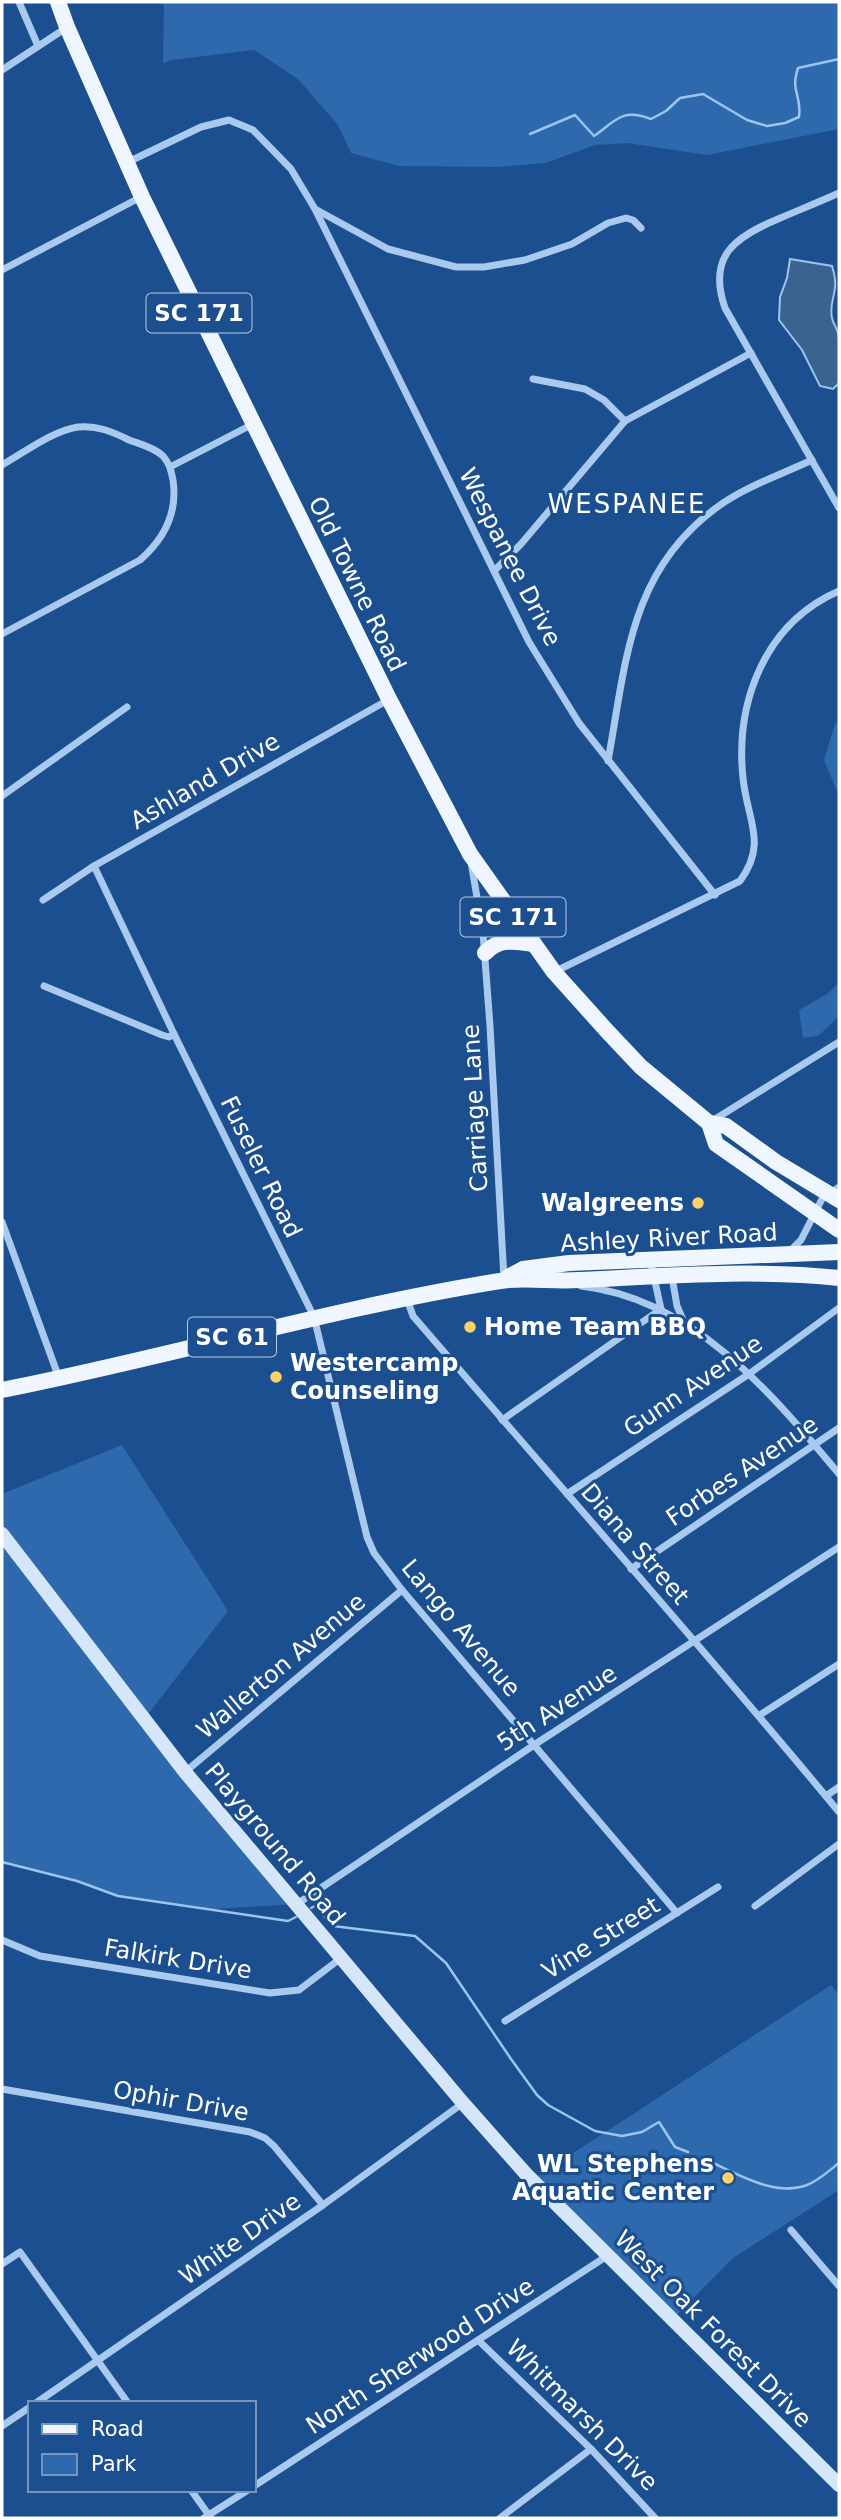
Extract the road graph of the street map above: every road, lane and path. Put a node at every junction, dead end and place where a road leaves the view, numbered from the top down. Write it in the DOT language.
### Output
graph roads {
  1 [pos="19,2"];
  2 [pos="58,2"];
  3 [pos="67,27"];
  4 [pos="38,46"];
  5 [pos="2,70"];
  6 [pos="126,163"];
  7 [pos="839,193"];
  8 [pos="142,197"];
  9 [pos="315,209"];
  10 [pos="640,228"];
  11 [pos="2,270"];
  12 [pos="751,353"];
  13 [pos="533,379"];
  14 [pos="625,421"];
  15 [pos="253,424"];
  16 [pos="812,460"];
  17 [pos="2,464"];
  18 [pos="170,467"];
  19 [pos="839,508"];
  20 [pos="494,571"];
  21 [pos="839,591"];
  22 [pos="2,634"];
  23 [pos="389,699"];
  24 [pos="127,707"];
  25 [pos="608,761"];
  26 [pos="2,796"];
  27 [pos="470,854"];
  28 [pos="94,866"];
  29 [pos="715,895"];
  30 [pos="43,900"];
  31 [pos="507,909"];
  32 [pos="483,933"];
  33 [pos="534,944"];
  34 [pos="485,953"];
  35 [pos="554,972"];
  36 [pos="44,986"];
  37 [pos="174,1034"];
  38 [pos="839,1042"];
  39 [pos="709,1123"];
  40 [pos="836,1194"];
  41 [pos="814,1212"];
  42 [pos="2,1222"];
  43 [pos="839,1230"];
  44 [pos="839,1252"];
  45 [pos="786,1255"];
  46 [pos="650,1259"];
  47 [pos="670,1259"];
  48 [pos="672,1275"];
  49 [pos="653,1276"];
  50 [pos="839,1278"];
  51 [pos="504,1280"];
  52 [pos="407,1298"];
  53 [pos="839,1308"];
  54 [pos="660,1309"];
  55 [pos="314,1317"];
  56 [pos="685,1323"];
  57 [pos="749,1374"];
  58 [pos="59,1379"];
  59 [pos="2,1390"];
  60 [pos="502,1420"];
  61 [pos="839,1428"];
  62 [pos="814,1445"];
  63 [pos="839,1474"];
  64 [pos="567,1494"];
  65 [pos="2,1534"];
  66 [pos="839,1547"];
  67 [pos="631,1569"];
  68 [pos="402,1590"];
  69 [pos="695,1643"];
  70 [pos="839,1664"];
  71 [pos="760,1715"];
  72 [pos="534,1745"];
  73 [pos="185,1772"];
  74 [pos="839,1787"];
  75 [pos="826,1796"];
  76 [pos="839,1812"];
  77 [pos="839,1844"];
  78 [pos="718,1887"];
  79 [pos="297,1904"];
  80 [pos="755,1906"];
  81 [pos="677,1913"];
  82 [pos="2,1940"];
  83 [pos="341,1958"];
  84 [pos="505,2021"];
  85 [pos="2,2089"];
  86 [pos="463,2103"];
  87 [pos="526,2174"];
  88 [pos="323,2205"];
  89 [pos="791,2230"];
  90 [pos="607,2256"];
  91 [pos="2,2264"];
  92 [pos="839,2286"];
  93 [pos="479,2341"];
  94 [pos="97,2362"];
  95 [pos="39,2401"];
  96 [pos="126,2401"];
  97 [pos="28,2408"];
  98 [pos="2,2426"];
  99 [pos="591,2449"];
  100 [pos="256,2485"];
  101 [pos="839,2485"];
  102 [pos="192,2492"];
  103 [pos="245,2492"];
  104 [pos="208,2517"];
  105 [pos="499,2518"];
  106 [pos="655,2518"];
  1 -- 4 [label="street"];
  2 -- 3 [label="main road, Old Towne Road / SC 171"];
  3 -- 4 [label="street"];
  3 -- 6 [label="main road, Old Towne Road / SC 171"];
  4 -- 5 [label="street"];
  6 -- 8 [label="main road, Old Towne Road / SC 171"];
  6 -- 9 [label="street, Wespanee Drive"];
  7 -- 12 [label="street"];
  8 -- 11 [label="street"];
  8 -- 15 [label="main road, Old Towne Road / SC 171"];
  9 -- 10 [label="street"];
  9 -- 20 [label="street, Wespanee Drive"];
  12 -- 14 [label="street"];
  12 -- 16 [label="street"];
  13 -- 14 [label="street"];
  14 -- 20 [label="street"];
  15 -- 18 [label="street"];
  15 -- 23 [label="main road, Old Towne Road / SC 171"];
  16 -- 19 [label="street"];
  16 -- 25 [label="street"];
  17 -- 18 [label="street"];
  18 -- 22 [label="street"];
  20 -- 25 [label="street, Wespanee Drive"];
  21 -- 29 [label="street"];
  23 -- 27 [label="main road, Old Towne Road / SC 171"];
  23 -- 28 [label="street, Ashland Drive"];
  24 -- 26 [label="street"];
  25 -- 29 [label="street, Wespanee Drive"];
  27 -- 31 [label="main road, Old Towne Road / SC 171"];
  27 -- 32 [label="street, Carriage Lane"];
  28 -- 30 [label="street, Ashland Drive"];
  28 -- 37 [label="street, Fuseler Road"];
  29 -- 35 [label="street"];
  31 -- 32 [label="street"];
  31 -- 33 [label="main road, Old Towne Road / SC 171"];
  32 -- 34 [label="street, Carriage Lane"];
  33 -- 34 [label="main road"];
  33 -- 35 [label="main road, Old Towne Road / SC 171"];
  34 -- 51 [label="street, Carriage Lane"];
  35 -- 39 [label="main road, Old Towne Road / SC 171"];
  36 -- 37 [label="street"];
  37 -- 55 [label="street, Fuseler Road"];
  38 -- 39 [label="street"];
  39 -- 40 [label="main road, SC 171"];
  39 -- 41 [label="main road, SC 171"];
  40 -- 41 [label="street"];
  41 -- 43 [label="main road, SC 171"];
  41 -- 45 [label="street"];
  42 -- 58 [label="street"];
  44 -- 45 [label="main road, Ashley River Road / SC 61"];
  45 -- 47 [label="main road, Ashley River Road / SC 61"];
  46 -- 47 [label="main road, Ashley River Road / SC 61"];
  46 -- 49 [label="street"];
  46 -- 51 [label="main road, Ashley River Road / SC 61"];
  47 -- 48 [label="street"];
  48 -- 49 [label="main road, Ashley River Road / SC 61"];
  48 -- 50 [label="main road, Ashley River Road / SC 61"];
  48 -- 56 [label="street"];
  49 -- 51 [label="main road, Ashley River Road / SC 61"];
  49 -- 54 [label="street"];
  51 -- 52 [label="main road, Ashley River Road / SC 61"];
  51 -- 54 [label="street"];
  52 -- 55 [label="main road, Ashley River Road / SC 61"];
  52 -- 60 [label="street, Diana Street"];
  53 -- 57 [label="street, Gunn Avenue"];
  54 -- 56 [label="street"];
  54 -- 60 [label="street"];
  55 -- 58 [label="main road, Ashley River Road / SC 61"];
  55 -- 68 [label="street, Lango Avenue"];
  56 -- 57 [label="street"];
  57 -- 62 [label="street"];
  57 -- 64 [label="street, Gunn Avenue"];
  58 -- 59 [label="main road, Ashley River Road / SC 61"];
  60 -- 64 [label="street, Diana Street"];
  61 -- 62 [label="street, Forbes Avenue"];
  62 -- 63 [label="street"];
  62 -- 67 [label="street, Forbes Avenue"];
  64 -- 67 [label="street, Diana Street"];
  65 -- 73 [label="main road, Playground Road"];
  66 -- 69 [label="street, 5th Avenue"];
  67 -- 69 [label="street, Diana Street"];
  68 -- 72 [label="street, Lango Avenue"];
  68 -- 73 [label="street, Wallerton Avenue"];
  69 -- 71 [label="street, Diana Street"];
  69 -- 72 [label="street, 5th Avenue"];
  70 -- 71 [label="street"];
  71 -- 75 [label="street, Diana Street"];
  72 -- 79 [label="street, 5th Avenue"];
  72 -- 81 [label="street, Lango Avenue"];
  73 -- 79 [label="main road, Playground Road"];
  74 -- 75 [label="street"];
  75 -- 76 [label="street, Diana Street"];
  77 -- 80 [label="street"];
  78 -- 81 [label="street, Vine Street"];
  79 -- 83 [label="main road, Playground Road"];
  81 -- 84 [label="street, Vine Street"];
  82 -- 83 [label="street, Falkirk Drive"];
  83 -- 86 [label="main road, Playground Road"];
  85 -- 88 [label="street, Ophir Drive"];
  86 -- 87 [label="main road, Playground Road"];
  86 -- 88 [label="street, White Drive"];
  87 -- 90 [label="main road, West Oak Forest Drive"];
  88 -- 94 [label="street, White Drive"];
  89 -- 92 [label="street"];
  90 -- 93 [label="street, North Sherwood Drive"];
  90 -- 101 [label="main road, West Oak Forest Drive"];
  91 -- 94 [label="street"];
  93 -- 99 [label="street, Whitmarsh Drive"];
  93 -- 100 [label="street, North Sherwood Drive"];
  94 -- 95 [label="street, White Drive"];
  94 -- 96 [label="street"];
  97 -- 98 [label="street"];
  99 -- 105 [label="street"];
  99 -- 106 [label="street, Whitmarsh Drive"];
  102 -- 104 [label="street"];
  103 -- 104 [label="street"];
}
